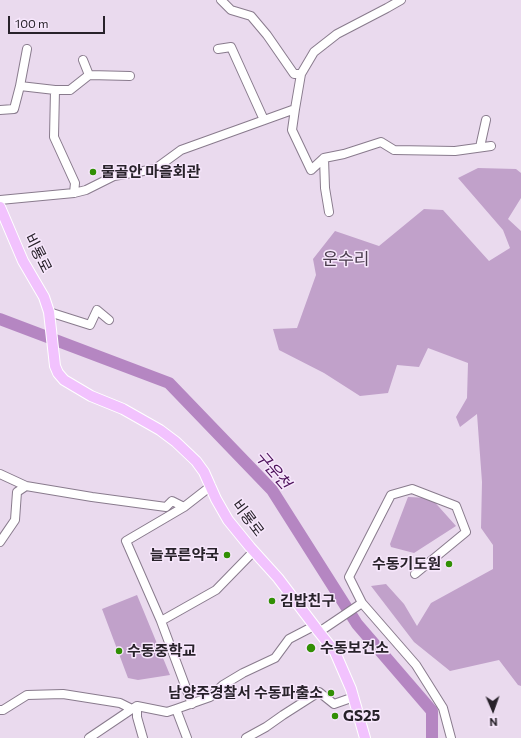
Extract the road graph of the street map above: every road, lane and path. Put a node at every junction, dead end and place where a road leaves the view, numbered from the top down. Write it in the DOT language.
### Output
graph roads {
  1 [pos="222,0"];
  2 [pos="401,0"];
  3 [pos="27,49"];
  4 [pos="218,49"];
  5 [pos="83,60"];
  6 [pos="301,74"];
  7 [pos="89,75"];
  8 [pos="130,76"];
  9 [pos="20,86"];
  10 [pos="55,90"];
  11 [pos="295,109"];
  12 [pos="0,110"];
  13 [pos="264,120"];
  14 [pos="486,120"];
  15 [pos="491,146"];
  16 [pos="480,147"];
  17 [pos="324,158"];
  18 [pos="74,193"];
  19 [pos="0,200"];
  20 [pos="0,207"];
  21 [pos="330,212"];
  22 [pos="49,312"];
  23 [pos="108,320"];
  24 [pos="0,474"];
  25 [pos="26,486"];
  26 [pos="211,486"];
  27 [pos="184,507"];
  28 [pos="0,542"];
  29 [pos="254,551"];
  30 [pos="415,574"];
  31 [pos="361,604"];
  32 [pos="161,621"];
  33 [pos="319,629"];
  34 [pos="354,697"];
  35 [pos="192,704"];
  36 [pos="135,708"];
  37 [pos="0,710"];
  38 [pos="176,710"];
  39 [pos="89,738"];
  40 [pos="143,738"];
  41 [pos="187,738"];
  42 [pos="246,738"];
  43 [pos="364,738"];
  44 [pos="451,738"];
  1 -- 6 [label="street"];
  2 -- 6 [label="street"];
  3 -- 9 [label="street"];
  4 -- 13 [label="street"];
  5 -- 7 [label="street"];
  6 -- 11 [label="street"];
  7 -- 8 [label="street"];
  7 -- 10 [label="street"];
  9 -- 10 [label="street"];
  9 -- 12 [label="street"];
  10 -- 18 [label="street"];
  11 -- 13 [label="street"];
  11 -- 17 [label="street"];
  13 -- 18 [label="street"];
  14 -- 16 [label="street"];
  15 -- 16 [label="street"];
  16 -- 17 [label="street"];
  17 -- 21 [label="street"];
  18 -- 19 [label="street"];
  20 -- 22 [label="main road, 비룡로"];
  22 -- 23 [label="street"];
  22 -- 26 [label="main road, 비룡로"];
  24 -- 25 [label="street"];
  25 -- 27 [label="street"];
  25 -- 28 [label="street"];
  26 -- 27 [label="street"];
  26 -- 29 [label="main road, 비룡로"];
  27 -- 32 [label="street"];
  29 -- 32 [label="street"];
  29 -- 33 [label="main road, 비룡로"];
  30 -- 31 [label="street"];
  31 -- 33 [label="street"];
  31 -- 44 [label="street"];
  32 -- 35 [label="street"];
  33 -- 34 [label="main road, 비룡로"];
  33 -- 35 [label="street"];
  34 -- 42 [label="street"];
  34 -- 43 [label="main road, 비룡로"];
  35 -- 38 [label="street"];
  36 -- 37 [label="street"];
  36 -- 38 [label="street"];
  36 -- 39 [label="street"];
  36 -- 40 [label="street"];
  38 -- 41 [label="street"];
}
